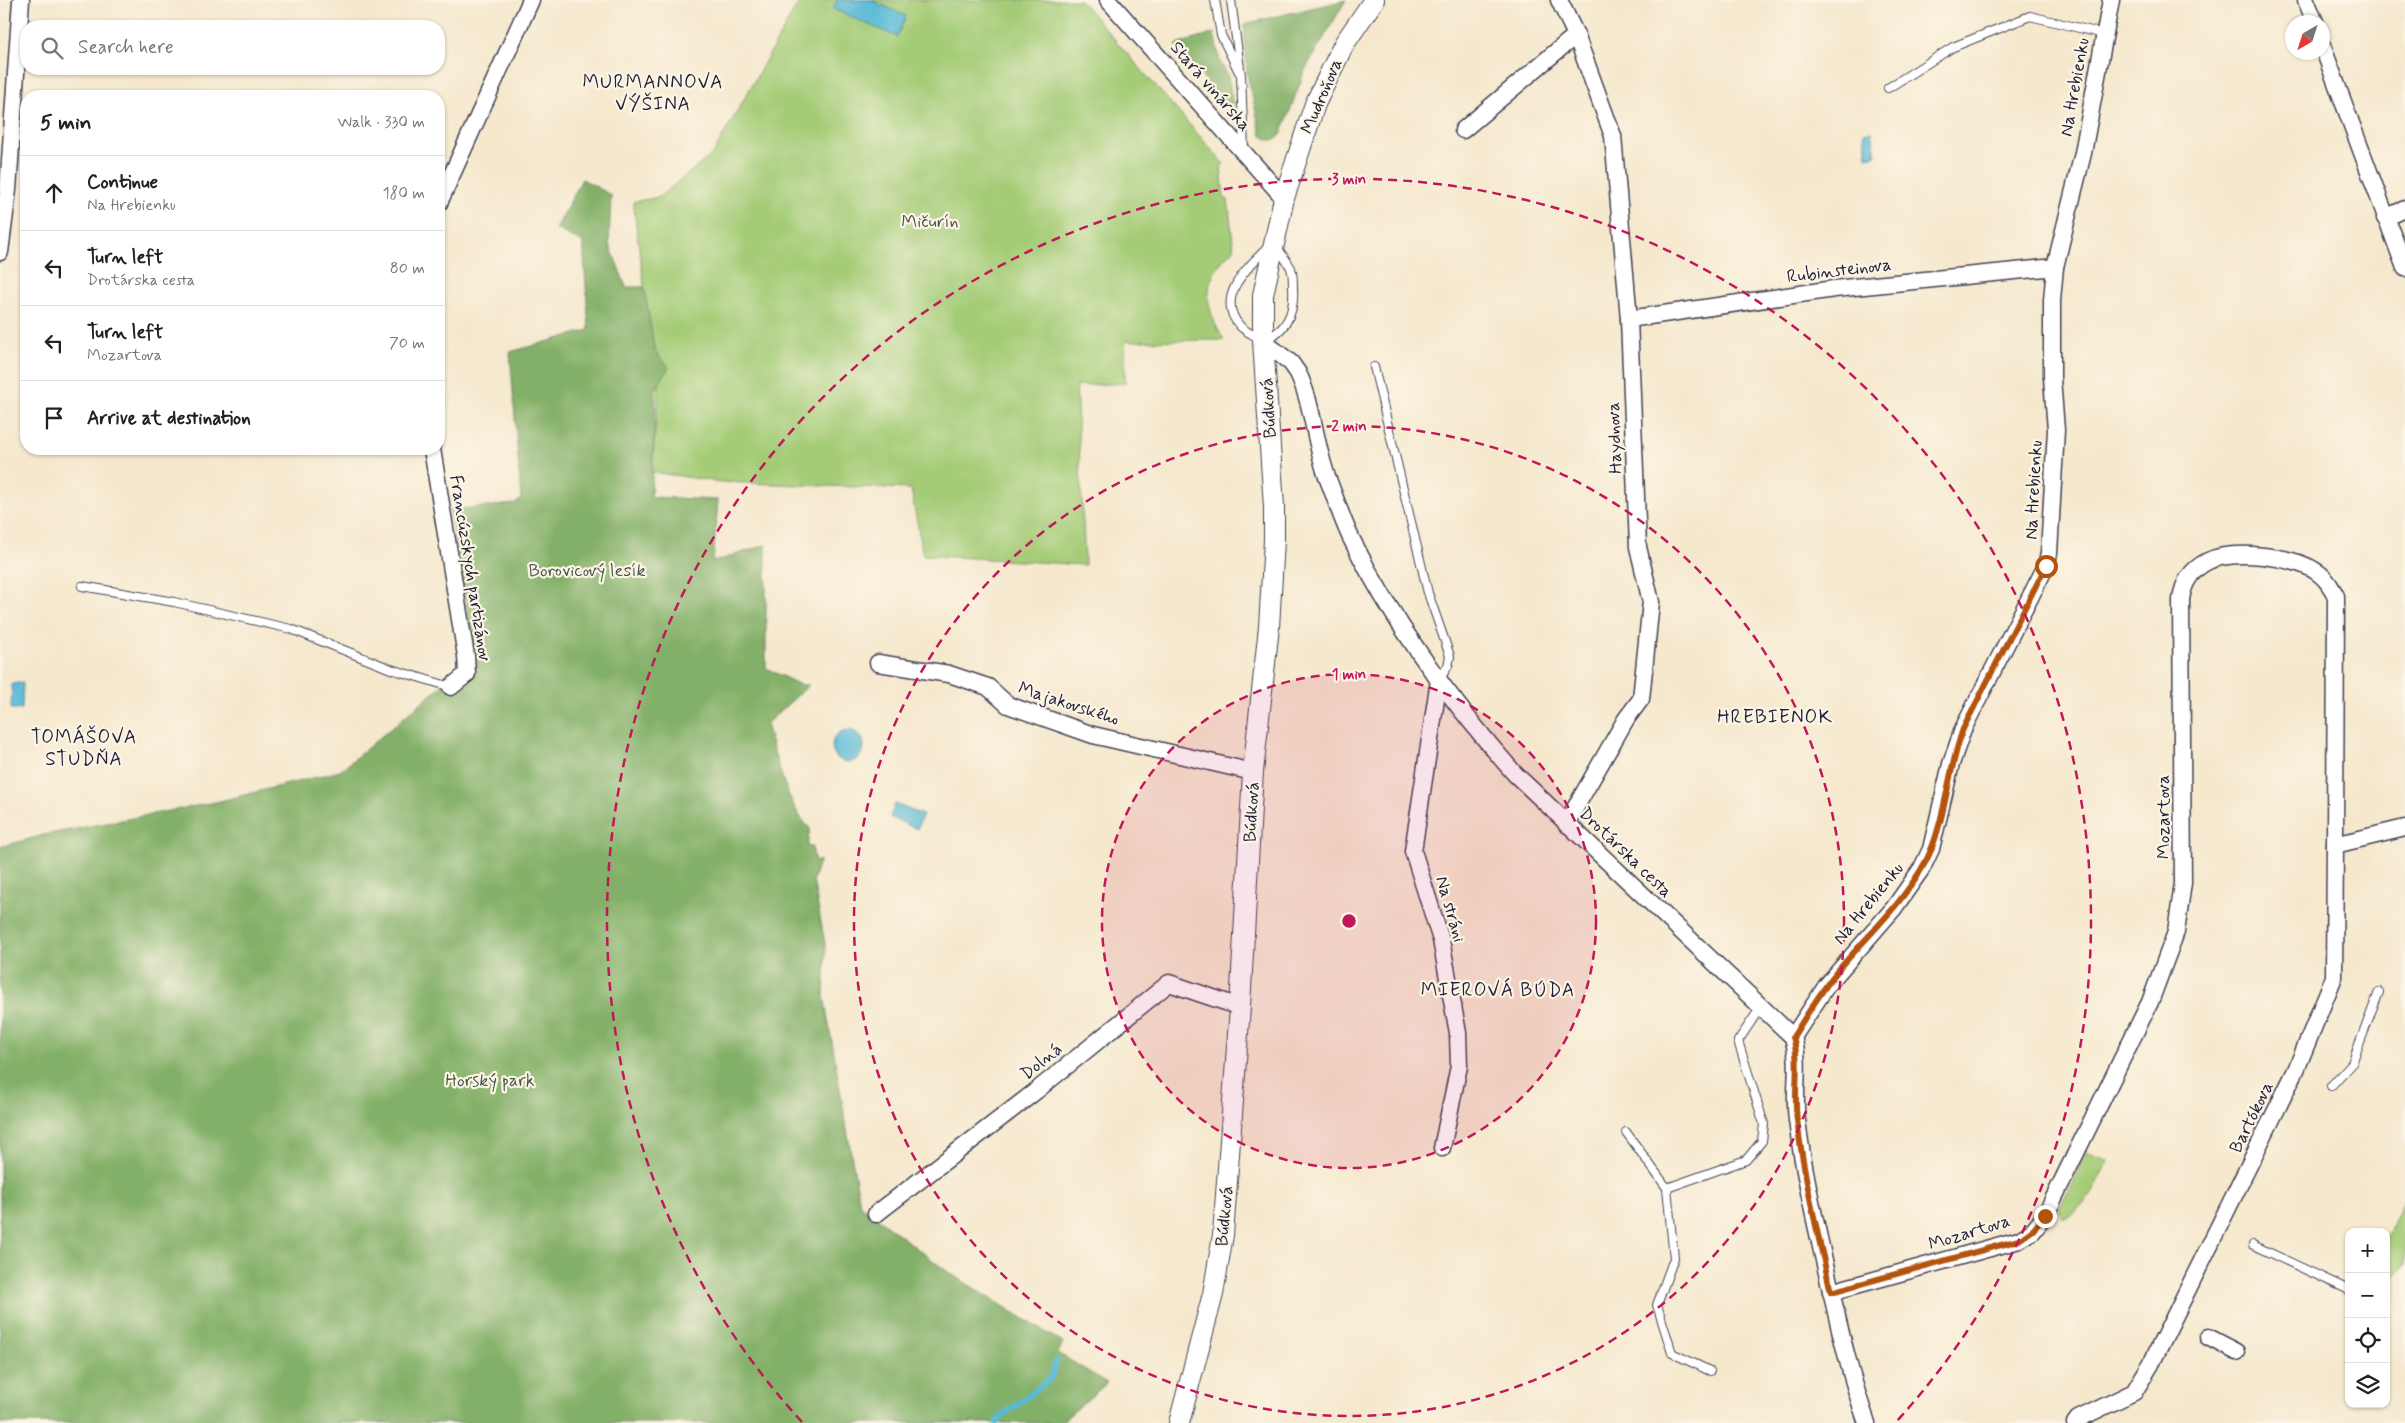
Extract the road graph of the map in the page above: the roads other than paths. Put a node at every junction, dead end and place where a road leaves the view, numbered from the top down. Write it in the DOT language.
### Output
graph roads {
  1 [pos="21,0"];
  2 [pos="531,0"];
  3 [pos="1108,0"];
  4 [pos="1215,0"];
  5 [pos="1231,0"];
  6 [pos="1374,0"];
  7 [pos="1559,0"];
  8 [pos="2111,0"];
  9 [pos="2306,0"];
  10 [pos="2312,15"];
  11 [pos="2104,34"];
  12 [pos="1576,36"];
  13 [pos="2328,60"];
  14 [pos="1242,76"];
  15 [pos="1888,88"];
  16 [pos="1463,130"];
  17 [pos="1244,153"];
  18 [pos="445,190"];
  19 [pos="1284,198"];
  20 [pos="2405,209"];
  21 [pos="2385,218"];
  22 [pos="1273,242"];
  23 [pos="0,252"];
  24 [pos="2055,267"];
  25 [pos="2405,268"];
  26 [pos="1629,319"];
  27 [pos="1263,341"];
  28 [pos="1374,368"];
  29 [pos="433,455"];
  30 [pos="82,586"];
  31 [pos="878,663"];
  32 [pos="1439,680"];
  33 [pos="451,687"];
  34 [pos="1253,772"];
  35 [pos="1566,824"];
  36 [pos="2405,828"];
  37 [pos="2335,845"];
  38 [pos="2379,992"];
  39 [pos="1240,1007"];
  40 [pos="1761,1007"];
  41 [pos="1793,1037"];
  42 [pos="2331,1086"];
  43 [pos="1626,1132"];
  44 [pos="1442,1148"];
  45 [pos="1667,1188"];
  46 [pos="876,1214"];
  47 [pos="2253,1246"];
  48 [pos="2345,1288"];
  49 [pos="1831,1292"];
  50 [pos="2208,1338"];
  51 [pos="2237,1352"];
  52 [pos="1710,1371"];
  53 [pos="1179,1423"];
  54 [pos="1867,1423"];
  55 [pos="2075,1423"];
  1 -- 23 [label="street"];
  2 -- 18 [label="street"];
  3 -- 17 [label="street, Stará vinárska"];
  4 -- 14 [label="lane"];
  5 -- 14 [label="lane"];
  6 -- 19 [label="street, Mudroňova"];
  7 -- 12 [label="street, Haydnova"];
  8 -- 11 [label="street, Na Hrebienku"];
  9 -- 10 [label="street"];
  11 -- 15 [label="lane"];
  11 -- 24 [label="street, Na Hrebienku"];
  12 -- 16 [label="street"];
  12 -- 26 [label="street, Haydnova"];
  13 -- 21 [label="street"];
  14 -- 17 [label="lane"];
  17 -- 19 [label="street, Stará vinárska"];
  19 -- 22 [label="street, Búdková"];
  20 -- 21 [label="street"];
  21 -- 25 [label="street"];
  22 -- 27 [label="street, Búdková"];
  22 -- 27 [label="lane"];
  22 -- 27 [label="lane"];
  24 -- 26 [label="street, Rubinsteinova"];
  24 -- 41 [label="street, Na Hrebienku"];
  26 -- 35 [label="street, Haydnova"];
  27 -- 32 [label="street, Drotárska cesta"];
  27 -- 34 [label="street, Búdková"];
  28 -- 32 [label="lane"];
  29 -- 33 [label="street, Francúzskych partizánov"];
  30 -- 33 [label="lane"];
  31 -- 34 [label="street, Majakovského"];
  32 -- 35 [label="street, Drotárska cesta"];
  32 -- 44 [label="street, Na stráni"];
  34 -- 39 [label="street, Búdková"];
  35 -- 40 [label="street, Drotárska cesta"];
  36 -- 37 [label="street"];
  37 -- 49 [label="street, Mozartova"];
  37 -- 55 [label="street, Bartókova"];
  38 -- 42 [label="lane"];
  39 -- 46 [label="street, Dolná"];
  39 -- 53 [label="street, Búdková"];
  40 -- 41 [label="street, Drotárska cesta"];
  40 -- 45 [label="lane"];
  41 -- 49 [label="street"];
  43 -- 45 [label="lane"];
  45 -- 52 [label="lane"];
  47 -- 48 [label="lane"];
  49 -- 54 [label="street"];
  50 -- 51 [label="street"];
}
